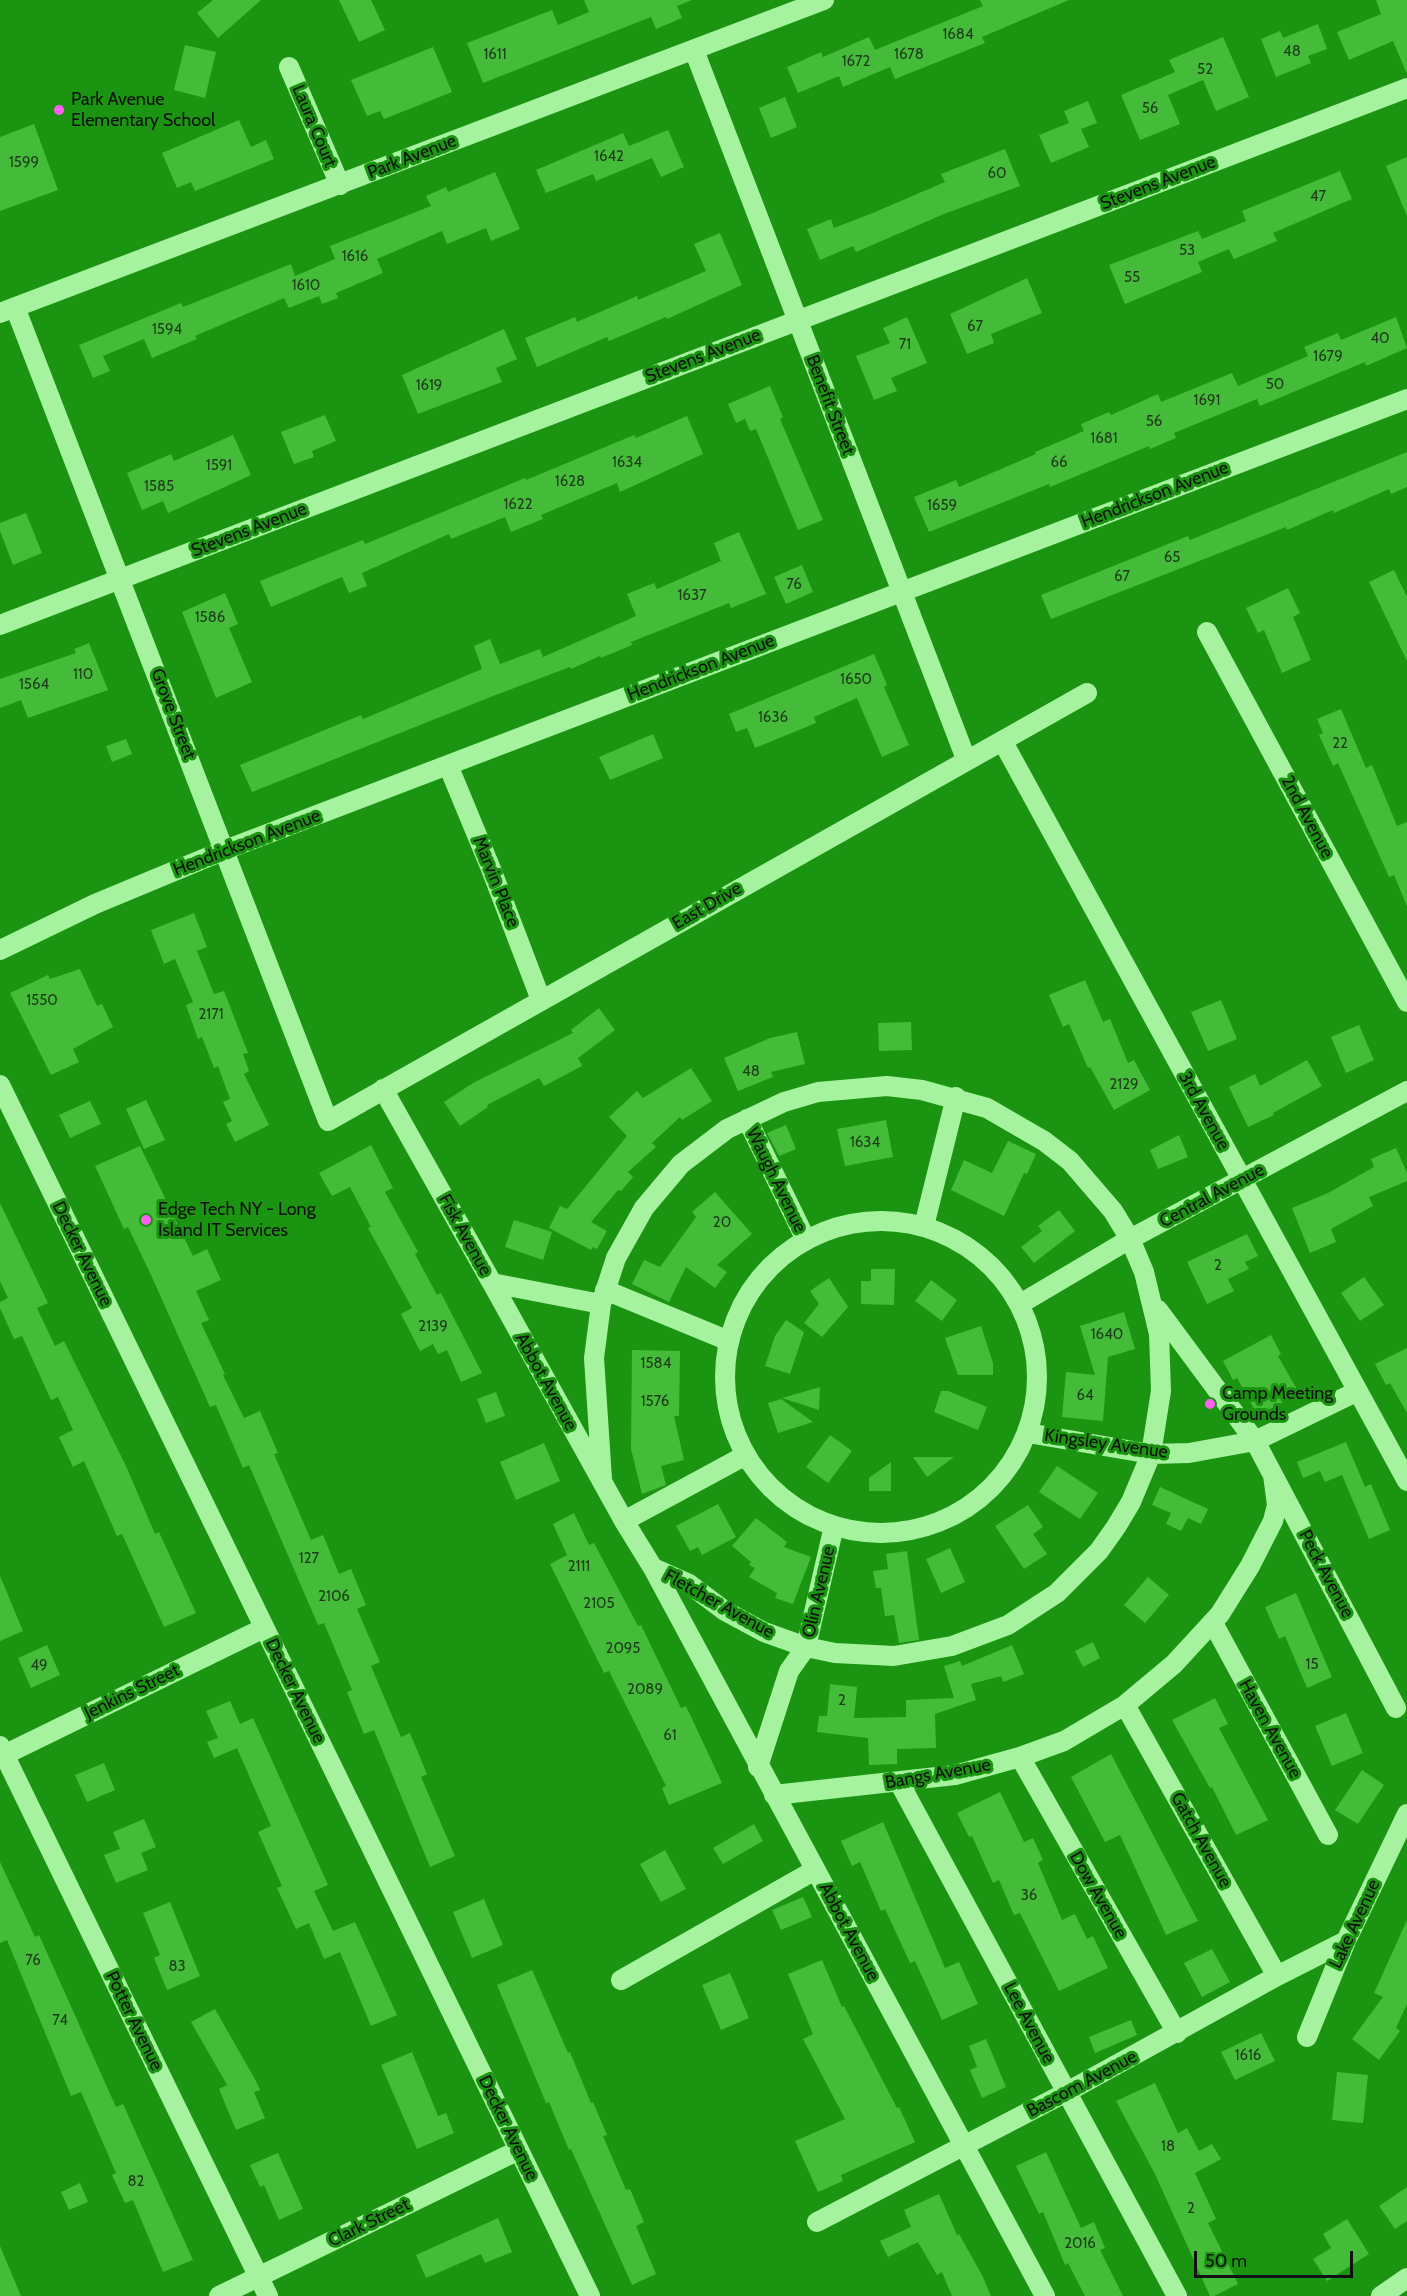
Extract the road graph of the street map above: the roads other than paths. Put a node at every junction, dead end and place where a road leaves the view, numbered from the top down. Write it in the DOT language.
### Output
graph roads {
  1 [pos="824,0"];
  2 [pos="694,50"];
  3 [pos="289,67"];
  4 [pos="1407,88"];
  5 [pos="339,185"];
  6 [pos="8,310"];
  7 [pos="798,320"];
  8 [pos="1407,399"];
  9 [pos="121,579"];
  10 [pos="902,591"];
  11 [pos="0,625"];
  12 [pos="1207,632"];
  13 [pos="1087,693"];
  14 [pos="1003,742"];
  15 [pos="966,759"];
  16 [pos="448,765"];
  17 [pos="225,850"];
  18 [pos="0,950"];
  19 [pos="542,1000"];
  20 [pos="1407,1002"];
  21 [pos="0,1085"];
  22 [pos="383,1089"];
  23 [pos="1407,1091"];
  24 [pos="956,1097"];
  25 [pos="747,1119"];
  26 [pos="328,1121"];
  27 [pos="1242,1180"];
  28 [pos="924,1226"];
  29 [pos="1130,1239"];
  30 [pos="806,1240"];
  31 [pos="492,1284"];
  32 [pos="603,1297"];
  33 [pos="1020,1304"];
  34 [pos="1154,1305"];
  35 [pos="729,1341"];
  36 [pos="1358,1392"];
  37 [pos="1028,1433"];
  38 [pos="1255,1441"];
  39 [pos="1151,1454"];
  40 [pos="746,1455"];
  41 [pos="1274,1475"];
  42 [pos="602,1479"];
  43 [pos="1407,1481"];
  44 [pos="624,1521"];
  45 [pos="834,1526"];
  46 [pos="653,1568"];
  47 [pos="1212,1623"];
  48 [pos="264,1628"];
  49 [pos="806,1647"];
  50 [pos="1125,1705"];
  51 [pos="1396,1708"];
  52 [pos="2,1752"];
  53 [pos="1020,1758"];
  54 [pos="758,1767"];
  55 [pos="899,1782"];
  56 [pos="774,1796"];
  57 [pos="1407,1814"];
  58 [pos="1328,1835"];
  59 [pos="815,1870"];
  60 [pos="1346,1941"];
  61 [pos="1277,1976"];
  62 [pos="621,1980"];
  63 [pos="1177,2033"];
  64 [pos="1307,2037"];
  65 [pos="1067,2092"];
  66 [pos="964,2146"];
  67 [pos="519,2150"];
  68 [pos="817,2223"];
  69 [pos="258,2277"];
  70 [pos="1407,2278"];
  71 [pos="219,2296"];
  72 [pos="268,2296"];
  73 [pos="590,2296"];
  74 [pos="1045,2296"];
  75 [pos="1177,2296"];
  76 [pos="1381,2296"];
  1 -- 2 [label="street, Park Avenue"];
  2 -- 5 [label="street, Park Avenue"];
  2 -- 7 [label="street, Benefit Street"];
  3 -- 5 [label="street, Laura Court"];
  4 -- 7 [label="street, Stevens Avenue"];
  5 -- 6 [label="street, Park Avenue"];
  6 -- 9 [label="street, Grove Street"];
  7 -- 9 [label="street, Stevens Avenue"];
  7 -- 10 [label="street, Benefit Street"];
  8 -- 10 [label="street, Hendrickson Avenue"];
  9 -- 11 [label="street, Stevens Avenue"];
  9 -- 17 [label="street, Grove Street"];
  10 -- 15 [label="street, Benefit Street"];
  10 -- 16 [label="street, Hendrickson Avenue"];
  12 -- 20 [label="street, 2nd Avenue"];
  13 -- 14 [label="street, East Drive"];
  14 -- 15 [label="street, East Drive"];
  14 -- 27 [label="street, 3rd Avenue"];
  15 -- 19 [label="street, East Drive"];
  16 -- 17 [label="street, Hendrickson Avenue"];
  16 -- 19 [label="street, Marvin Place"];
  17 -- 18 [label="street, Hendrickson Avenue"];
  17 -- 26 [label="street, Grove Street"];
  19 -- 22 [label="street, East Drive"];
  21 -- 48 [label="street, Decker Avenue"];
  22 -- 26 [label="street, East Drive"];
  22 -- 31 [label="street, Fisk Avenue"];
  23 -- 27 [label="street, Central Avenue"];
  24 -- 25 [label="street, Fletcher Avenue"];
  24 -- 28 [label="street"];
  24 -- 29 [label="street, Fletcher Avenue"];
  25 -- 30 [label="street, Waugh Avenue"];
  25 -- 32 [label="street, Fletcher Avenue"];
  27 -- 29 [label="street, Central Avenue"];
  27 -- 36 [label="street, 3rd Avenue"];
  28 -- 30 [label="street"];
  28 -- 33 [label="street"];
  29 -- 33 [label="street, Central Avenue"];
  29 -- 34 [label="street, Fletcher Avenue"];
  30 -- 35 [label="street"];
  31 -- 32 [label="street, Fisk Avenue"];
  31 -- 42 [label="street, Abbot Avenue"];
  32 -- 35 [label="street, Fisk Avenue"];
  32 -- 42 [label="street, Fletcher Avenue"];
  33 -- 37 [label="street"];
  34 -- 38 [label="street"];
  34 -- 39 [label="street, Fletcher Avenue"];
  35 -- 40 [label="street"];
  36 -- 38 [label="street, Kingsley Avenue"];
  36 -- 43 [label="street, 3rd Avenue"];
  37 -- 39 [label="street, Kingsley Avenue"];
  37 -- 45 [label="street"];
  38 -- 39 [label="street, Kingsley Avenue"];
  38 -- 41 [label="street, Peck Avenue"];
  39 -- 49 [label="street, Fletcher Avenue"];
  40 -- 44 [label="street"];
  40 -- 45 [label="street"];
  41 -- 47 [label="street, Bangs Avenue"];
  41 -- 51 [label="street, Peck Avenue"];
  42 -- 44 [label="street, Fletcher Avenue"];
  44 -- 46 [label="street, Fletcher Avenue"];
  45 -- 49 [label="street, Olin Avenue"];
  46 -- 49 [label="street, Fletcher Avenue"];
  46 -- 54 [label="street, Abbot Avenue"];
  47 -- 50 [label="street, Bangs Avenue"];
  47 -- 58 [label="street, Haven Avenue"];
  48 -- 52 [label="street, Jenkins Street"];
  48 -- 67 [label="street, Decker Avenue"];
  49 -- 54 [label="street, Olin Avenue"];
  50 -- 53 [label="street, Bangs Avenue"];
  50 -- 61 [label="street, Gatch Avenue"];
  52 -- 69 [label="street, Potter Avenue"];
  53 -- 55 [label="street, Bangs Avenue"];
  53 -- 63 [label="street, Dow Avenue"];
  54 -- 56 [label="street, Abbot Avenue"];
  55 -- 56 [label="street, Bangs Avenue"];
  55 -- 65 [label="street, Lee Avenue"];
  56 -- 59 [label="street, Abbot Avenue"];
  57 -- 60 [label="street, Lake Avenue"];
  59 -- 62 [label="street"];
  59 -- 66 [label="street, Abbot Avenue"];
  60 -- 61 [label="street, Bascom Avenue"];
  60 -- 64 [label="street, Lake Avenue"];
  61 -- 63 [label="street, Bascom Avenue"];
  63 -- 65 [label="street, Bascom Avenue"];
  65 -- 66 [label="street, Bascom Avenue"];
  65 -- 75 [label="street, Lee Avenue"];
  66 -- 68 [label="street, Bascom Avenue"];
  66 -- 74 [label="street, Abbot Avenue"];
  67 -- 69 [label="street, Clark Street"];
  67 -- 73 [label="street, Decker Avenue"];
  69 -- 71 [label="street, Clark Street"];
  69 -- 72 [label="street, Potter Avenue"];
  70 -- 76 [label="street"];
}
